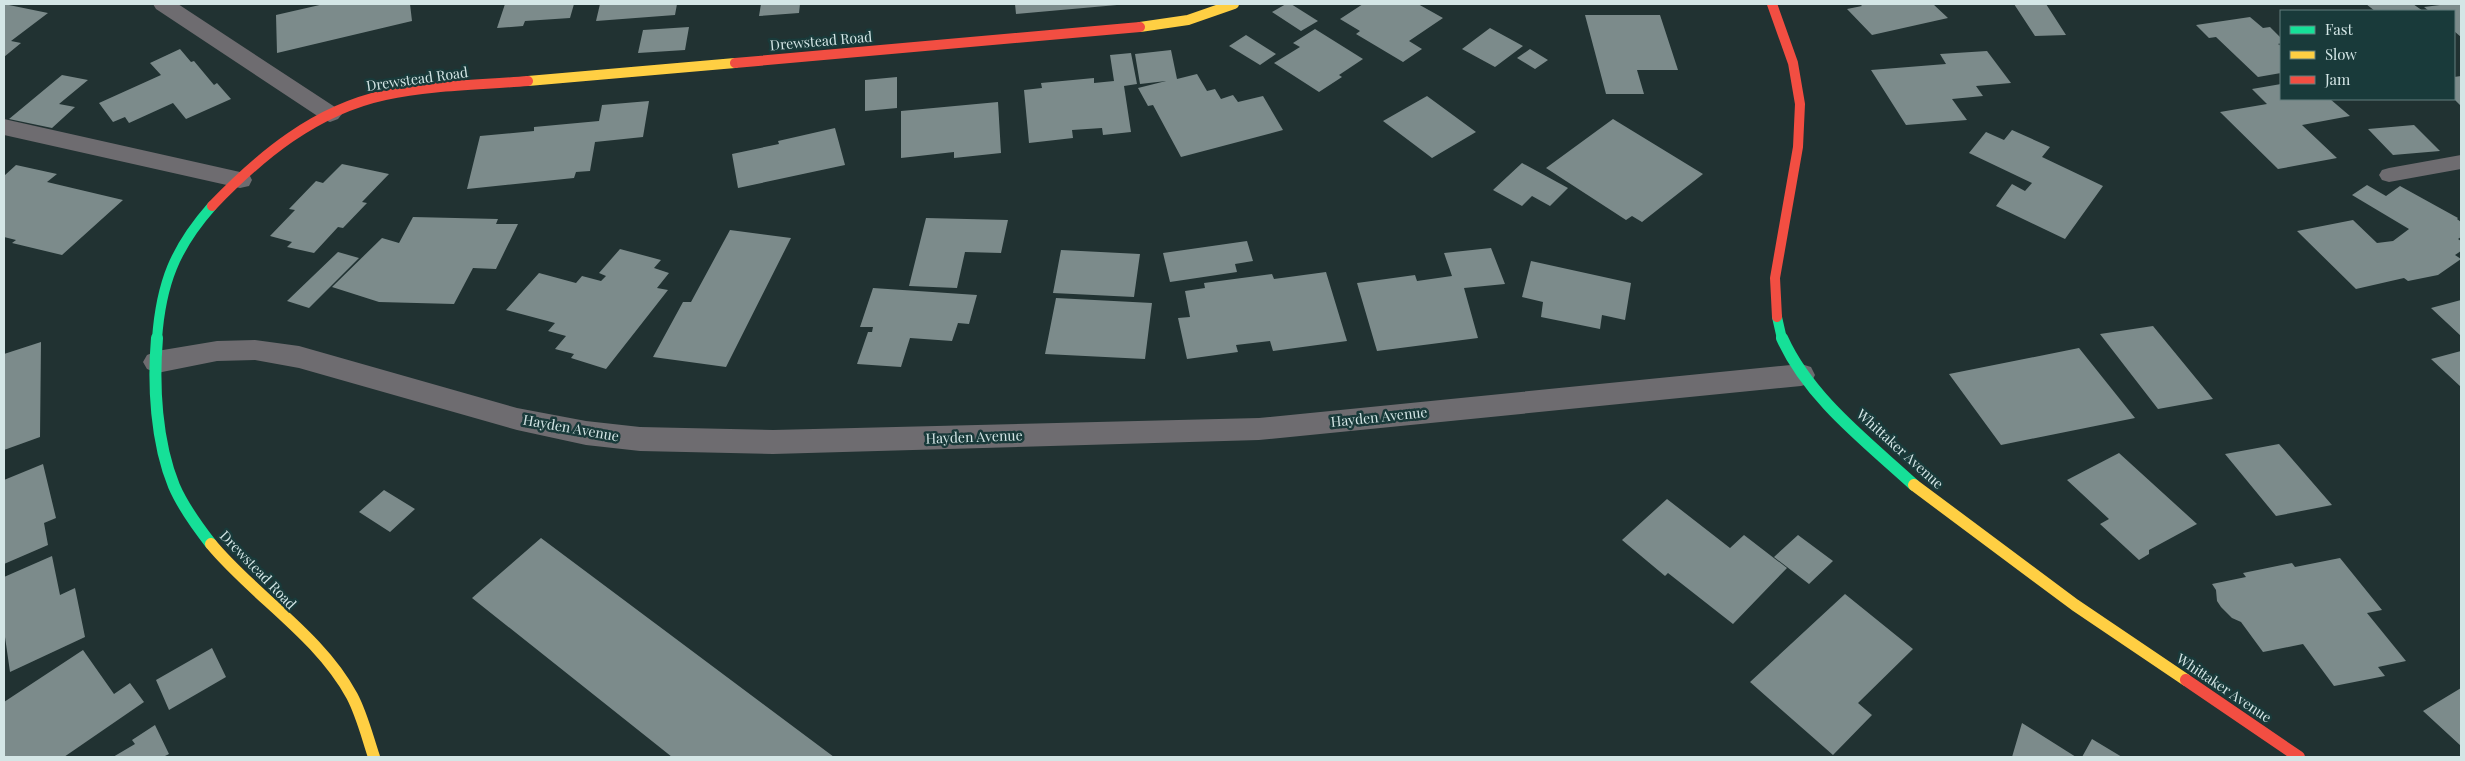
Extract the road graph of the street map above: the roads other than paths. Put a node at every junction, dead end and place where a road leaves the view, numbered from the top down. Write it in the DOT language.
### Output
graph roads {
  1 [pos="164,4"];
  2 [pos="1234,4"];
  3 [pos="1772,4"];
  4 [pos="330,114"];
  5 [pos="4,127"];
  6 [pos="2461,162"];
  7 [pos="2389,175"];
  8 [pos="240,180"];
  9 [pos="157,362"];
  10 [pos="1801,375"];
  11 [pos="374,757"];
  12 [pos="2299,757"];
  1 -- 4 [label="street"];
  2 -- 4 [label="street, Drewstead Road"];
  3 -- 10 [label="street, Whittaker Avenue"];
  4 -- 8 [label="street, Drewstead Road"];
  5 -- 8 [label="street"];
  6 -- 7 [label="lane"];
  8 -- 9 [label="street, Drewstead Road"];
  9 -- 10 [label="street, Hayden Avenue"];
  9 -- 11 [label="street, Drewstead Road"];
  10 -- 12 [label="street, Whittaker Avenue"];
}
